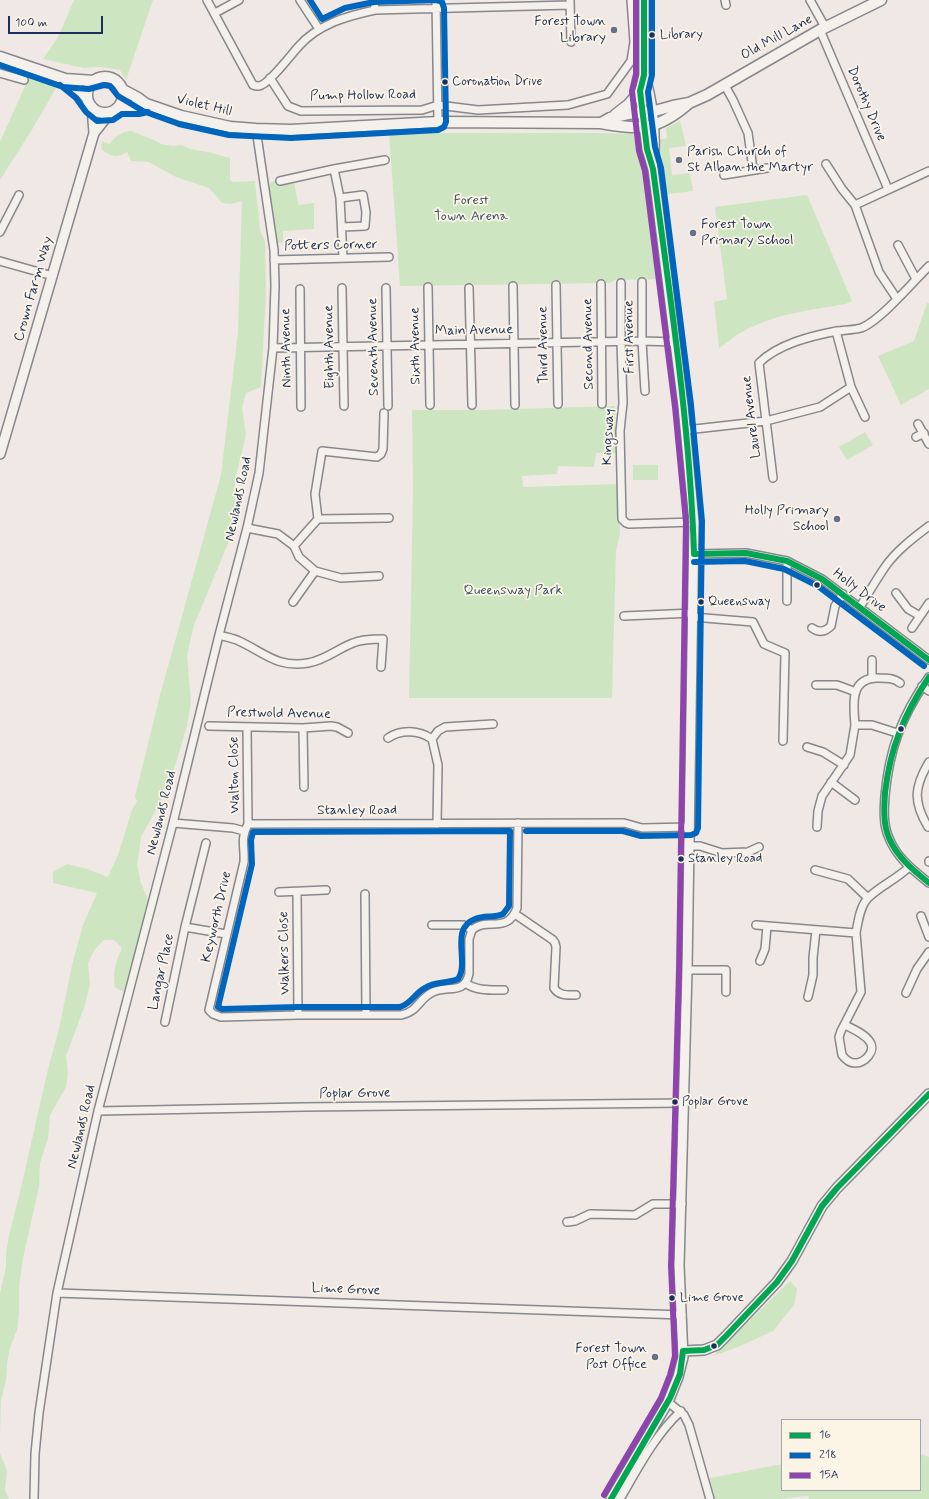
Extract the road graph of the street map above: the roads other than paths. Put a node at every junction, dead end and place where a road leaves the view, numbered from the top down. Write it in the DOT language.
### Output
graph roads {
  1 [pos="207,0"];
  2 [pos="239,0"];
  3 [pos="300,0"];
  4 [pos="374,0"];
  5 [pos="436,0"];
  6 [pos="631,0"];
  7 [pos="644,0"];
  8 [pos="810,0"];
  9 [pos="881,0"];
  10 [pos="570,2"];
  11 [pos="505,3"];
  12 [pos="436,8"];
  13 [pos="375,10"];
  14 [pos="215,13"];
  15 [pos="823,28"];
  16 [pos="319,29"];
  17 [pos="571,42"];
  18 [pos="0,57"];
  19 [pos="0,73"];
  20 [pos="644,75"];
  21 [pos="270,78"];
  22 [pos="65,79"];
  23 [pos="24,80"];
  24 [pos="94,81"];
  25 [pos="724,84"];
  26 [pos="123,90"];
  27 [pos="640,91"];
  28 [pos="90,103"];
  29 [pos="689,103"];
  30 [pos="146,104"];
  31 [pos="438,105"];
  32 [pos="120,106"];
  33 [pos="110,113"];
  34 [pos="647,119"];
  35 [pos="605,121"];
  36 [pos="438,122"];
  37 [pos="256,129"];
  38 [pos="94,133"];
  39 [pos="385,160"];
  40 [pos="826,164"];
  41 [pos="767,168"];
  42 [pos="334,169"];
  43 [pos="753,169"];
  44 [pos="929,170"];
  45 [pos="724,175"];
  46 [pos="280,181"];
  47 [pos="888,189"];
  48 [pos="19,195"];
  49 [pos="340,198"];
  50 [pos="855,205"];
  51 [pos="342,227"];
  52 [pos="0,232"];
  53 [pos="898,245"];
  54 [pos="388,257"];
  55 [pos="343,258"];
  56 [pos="274,260"];
  57 [pos="0,261"];
  58 [pos="929,266"];
  59 [pos="53,276"];
  60 [pos="916,279"];
  61 [pos="642,282"];
  62 [pos="621,283"];
  63 [pos="601,284"];
  64 [pos="556,285"];
  65 [pos="428,286"];
  66 [pos="513,286"];
  67 [pos="342,288"];
  68 [pos="386,288"];
  69 [pos="469,288"];
  70 [pos="300,289"];
  71 [pos="897,299"];
  72 [pos="836,332"];
  73 [pos="642,341"];
  74 [pos="601,342"];
  75 [pos="621,342"];
  76 [pos="675,342"];
  77 [pos="557,343"];
  78 [pos="471,344"];
  79 [pos="514,344"];
  80 [pos="429,345"];
  81 [pos="387,346"];
  82 [pos="342,347"];
  83 [pos="273,348"];
  84 [pos="300,348"];
  85 [pos="851,387"];
  86 [pos="645,391"];
  87 [pos="558,404"];
  88 [pos="602,404"];
  89 [pos="430,405"];
  90 [pos="472,405"];
  91 [pos="515,405"];
  92 [pos="344,406"];
  93 [pos="388,406"];
  94 [pos="301,407"];
  95 [pos="384,413"];
  96 [pos="865,416"];
  97 [pos="766,421"];
  98 [pos="918,424"];
  99 [pos="686,430"];
  100 [pos="924,433"];
  101 [pos="916,437"];
  102 [pos="929,444"];
  103 [pos="0,454"];
  104 [pos="773,478"];
  105 [pos="389,518"];
  106 [pos="318,519"];
  107 [pos="694,522"];
  108 [pos="929,526"];
  109 [pos="247,528"];
  110 [pos="294,546"];
  111 [pos="694,554"];
  112 [pos="787,561"];
  113 [pos="315,571"];
  114 [pos="380,576"];
  115 [pos="843,594"];
  116 [pos="896,594"];
  117 [pos="786,601"];
  118 [pos="292,602"];
  119 [pos="929,603"];
  120 [pos="860,607"];
  121 [pos="693,615"];
  122 [pos="624,616"];
  123 [pos="920,616"];
  124 [pos="812,628"];
  125 [pos="912,628"];
  126 [pos="219,635"];
  127 [pos="872,660"];
  128 [pos="929,660"];
  129 [pos="382,667"];
  130 [pos="929,676"];
  131 [pos="872,678"];
  132 [pos="900,683"];
  133 [pos="816,685"];
  134 [pos="922,686"];
  135 [pos="929,691"];
  136 [pos="856,692"];
  137 [pos="493,724"];
  138 [pos="855,725"];
  139 [pos="209,726"];
  140 [pos="247,727"];
  141 [pos="303,728"];
  142 [pos="348,733"];
  143 [pos="897,734"];
  144 [pos="388,738"];
  145 [pos="432,739"];
  146 [pos="783,741"];
  147 [pos="807,747"];
  148 [pos="929,762"];
  149 [pos="844,765"];
  150 [pos="831,782"];
  151 [pos="304,787"];
  152 [pos="855,800"];
  153 [pos="173,823"];
  154 [pos="518,823"];
  155 [pos="248,824"];
  156 [pos="437,824"];
  157 [pos="690,826"];
  158 [pos="928,826"];
  159 [pos="817,827"];
  160 [pos="244,831"];
  161 [pos="206,843"];
  162 [pos="690,846"];
  163 [pos="759,847"];
  164 [pos="909,867"];
  165 [pos="815,870"];
  166 [pos="929,883"];
  167 [pos="326,890"];
  168 [pos="279,892"];
  169 [pos="297,892"];
  170 [pos="365,894"];
  171 [pos="868,898"];
  172 [pos="514,914"];
  173 [pos="920,916"];
  174 [pos="432,925"];
  175 [pos="185,926"];
  176 [pos="756,926"];
  177 [pos="767,926"];
  178 [pos="472,930"];
  179 [pos="816,930"];
  180 [pos="856,933"];
  181 [pos="226,934"];
  182 [pos="929,936"];
  183 [pos="929,952"];
  184 [pos="760,961"];
  185 [pos="687,970"];
  186 [pos="465,983"];
  187 [pos="504,990"];
  188 [pos="726,992"];
  189 [pos="906,993"];
  190 [pos="576,995"];
  191 [pos="808,998"];
  192 [pos="366,1014"];
  193 [pos="298,1015"];
  194 [pos="165,1022"];
  195 [pos="845,1024"];
  196 [pos="929,1094"];
  197 [pos="684,1103"];
  198 [pos="98,1111"];
  199 [pos="682,1204"];
  200 [pos="567,1222"];
  201 [pos="57,1293"];
  202 [pos="682,1316"];
  203 [pos="683,1351"];
  204 [pos="668,1402"];
  205 [pos="681,1411"];
  206 [pos="34,1499"];
  207 [pos="611,1499"];
  208 [pos="620,1499"];
  209 [pos="710,1499"];
  1 -- 14 [label="street"];
  2 -- 14 [label="street"];
  3 -- 16 [label="street"];
  4 -- 13 [label="street"];
  5 -- 12 [label="street"];
  6 -- 31 [label="street, Pump Hollow Road"];
  7 -- 20 [label="main road"];
  8 -- 15 [label="street, Dorothy Drive"];
  9 -- 15 [label="main road, Old Mill Lane"];
  10 -- 11 [label="street"];
  10 -- 17 [label="street"];
  11 -- 12 [label="street"];
  12 -- 13 [label="street"];
  12 -- 31 [label="street"];
  13 -- 16 [label="street"];
  14 -- 21 [label="street"];
  15 -- 25 [label="main road, Old Mill Lane"];
  15 -- 47 [label="street, Dorothy Drive"];
  16 -- 21 [label="street"];
  18 -- 22 [label="main road"];
  19 -- 23 [label="street"];
  20 -- 27 [label="main road"];
  20 -- 34 [label="main road"];
  21 -- 31 [label="street, Pump Hollow Road"];
  22 -- 24 [label="main road"];
  22 -- 28 [label="main road"];
  24 -- 26 [label="main road"];
  24 -- 28 [label="main road"];
  25 -- 29 [label="main road, Old Mill Lane"];
  25 -- 43 [label="street"];
  26 -- 30 [label="main road, Violet Hill"];
  26 -- 32 [label="main road"];
  27 -- 34 [label="main road"];
  27 -- 35 [label="main road"];
  28 -- 33 [label="main road"];
  28 -- 38 [label="main road, Crown Farm Way"];
  29 -- 34 [label="main road, Old Mill Lane"];
  29 -- 34 [label="main road, Old Mill Lane"];
  30 -- 32 [label="main road, Violet Hill"];
  30 -- 37 [label="main road, Violet Hill"];
  31 -- 36 [label="street"];
  32 -- 33 [label="main road"];
  33 -- 38 [label="main road, Crown Farm Way"];
  34 -- 35 [label="main road, Pump Hollow Road"];
  34 -- 76 [label="main road"];
  35 -- 36 [label="main road, Pump Hollow Road"];
  36 -- 37 [label="main road, Pump Hollow Road"];
  37 -- 56 [label="street, Newlands Road"];
  38 -- 59 [label="main road, Crown Farm Way"];
  39 -- 42 [label="street"];
  40 -- 50 [label="street"];
  41 -- 43 [label="street"];
  42 -- 46 [label="street"];
  42 -- 49 [label="street"];
  43 -- 45 [label="street"];
  44 -- 47 [label="street"];
  47 -- 50 [label="street"];
  48 -- 52 [label="street"];
  49 -- 51 [label="street"];
  49 -- 51 [label="street"];
  50 -- 71 [label="street"];
  51 -- 55 [label="street"];
  53 -- 60 [label="street"];
  54 -- 55 [label="street, Potters Corner"];
  55 -- 56 [label="street, Potters Corner"];
  56 -- 83 [label="street, Newlands Road"];
  57 -- 59 [label="street"];
  58 -- 60 [label="street, Laurel Avenue"];
  59 -- 103 [label="main road, Crown Farm Way"];
  60 -- 71 [label="street, Laurel Avenue"];
  61 -- 73 [label="street, First Avenue"];
  62 -- 75 [label="street, Kingsway"];
  63 -- 74 [label="street, Second Avenue"];
  64 -- 77 [label="street, Third Avenue"];
  65 -- 80 [label="street, Sixth Avenue"];
  66 -- 79 [label="street"];
  67 -- 82 [label="street, Eighth Avenue"];
  68 -- 81 [label="street, Seventh Avenue"];
  69 -- 78 [label="street"];
  70 -- 84 [label="street, Ninth Avenue"];
  71 -- 72 [label="street, Laurel Avenue"];
  72 -- 85 [label="street"];
  72 -- 97 [label="street, Laurel Avenue"];
  73 -- 75 [label="street, Main Avenue"];
  73 -- 76 [label="street, Main Avenue"];
  73 -- 86 [label="street, First Avenue"];
  74 -- 75 [label="street, Main Avenue"];
  74 -- 77 [label="street, Main Avenue"];
  74 -- 88 [label="street, Second Avenue"];
  75 -- 107 [label="street, Kingsway"];
  76 -- 99 [label="main road"];
  77 -- 79 [label="street, Main Avenue"];
  77 -- 87 [label="street, Third Avenue"];
  78 -- 79 [label="street, Main Avenue"];
  78 -- 80 [label="street, Main Avenue"];
  78 -- 90 [label="street"];
  79 -- 91 [label="street"];
  80 -- 81 [label="street, Main Avenue"];
  80 -- 89 [label="street, Sixth Avenue"];
  81 -- 82 [label="street, Main Avenue"];
  81 -- 93 [label="street, Seventh Avenue"];
  82 -- 84 [label="street, Main Avenue"];
  82 -- 92 [label="street, Eighth Avenue"];
  83 -- 84 [label="street, Main Avenue"];
  83 -- 109 [label="street, Newlands Road"];
  84 -- 94 [label="street, Ninth Avenue"];
  85 -- 96 [label="street"];
  85 -- 97 [label="street"];
  95 -- 106 [label="street"];
  97 -- 99 [label="street"];
  97 -- 104 [label="street, Laurel Avenue"];
  98 -- 100 [label="street"];
  99 -- 107 [label="main road"];
  100 -- 101 [label="street"];
  100 -- 102 [label="street"];
  105 -- 106 [label="street"];
  106 -- 110 [label="street"];
  107 -- 111 [label="main road"];
  108 -- 120 [label="street"];
  109 -- 110 [label="street"];
  109 -- 126 [label="street, Newlands Road"];
  110 -- 113 [label="street"];
  111 -- 112 [label="street, Holly Drive"];
  111 -- 121 [label="main road"];
  112 -- 115 [label="street, Holly Drive"];
  112 -- 117 [label="street"];
  113 -- 114 [label="street"];
  113 -- 118 [label="street"];
  115 -- 120 [label="street, Holly Drive"];
  115 -- 124 [label="street"];
  116 -- 123 [label="street"];
  119 -- 123 [label="street"];
  120 -- 128 [label="street, Holly Drive"];
  121 -- 122 [label="street"];
  121 -- 146 [label="street"];
  121 -- 157 [label="main road"];
  123 -- 125 [label="street"];
  126 -- 129 [label="street"];
  126 -- 153 [label="street, Newlands Road"];
  127 -- 131 [label="street"];
  130 -- 134 [label="street"];
  131 -- 132 [label="street"];
  131 -- 136 [label="street"];
  133 -- 136 [label="street"];
  134 -- 135 [label="street"];
  134 -- 143 [label="street"];
  136 -- 138 [label="street"];
  137 -- 145 [label="street"];
  138 -- 143 [label="street"];
  138 -- 149 [label="street"];
  139 -- 140 [label="street, Prestwold Avenue"];
  140 -- 141 [label="street, Prestwold Avenue"];
  140 -- 155 [label="street, Walton Close"];
  141 -- 142 [label="street, Prestwold Avenue"];
  141 -- 151 [label="street"];
  143 -- 164 [label="street"];
  144 -- 145 [label="street"];
  145 -- 156 [label="street"];
  147 -- 149 [label="street"];
  148 -- 158 [label="street"];
  149 -- 150 [label="street"];
  150 -- 152 [label="street"];
  150 -- 159 [label="street"];
  153 -- 160 [label="street"];
  153 -- 198 [label="street, Newlands Road"];
  154 -- 156 [label="street, Stanley Road"];
  154 -- 157 [label="street, Stanley Road"];
  154 -- 172 [label="street"];
  155 -- 156 [label="street, Stanley Road"];
  155 -- 160 [label="street"];
  157 -- 162 [label="main road"];
  160 -- 181 [label="street, Keyworth Drive"];
  161 -- 175 [label="street, Langar Place"];
  162 -- 163 [label="street"];
  162 -- 185 [label="main road"];
  164 -- 166 [label="street"];
  164 -- 171 [label="street"];
  165 -- 171 [label="street"];
  167 -- 169 [label="street, Walkers Close"];
  168 -- 169 [label="street, Walkers Close"];
  169 -- 193 [label="street, Walkers Close"];
  170 -- 192 [label="street"];
  171 -- 180 [label="street"];
  172 -- 178 [label="street"];
  172 -- 190 [label="street"];
  173 -- 182 [label="street"];
  174 -- 178 [label="street"];
  175 -- 181 [label="street, Langar Place"];
  175 -- 194 [label="street, Langar Place"];
  176 -- 177 [label="street"];
  177 -- 179 [label="street"];
  177 -- 184 [label="street"];
  178 -- 186 [label="street"];
  179 -- 180 [label="street"];
  179 -- 191 [label="street"];
  180 -- 195 [label="street"];
  181 -- 193 [label="street, Keyworth Drive"];
  183 -- 189 [label="street"];
  185 -- 188 [label="street"];
  185 -- 197 [label="main road"];
  186 -- 187 [label="street"];
  186 -- 192 [label="street"];
  192 -- 193 [label="street"];
  195 -- 195 [label="street"];
  196 -- 203 [label="main road"];
  197 -- 198 [label="street, Poplar Grove"];
  197 -- 199 [label="main road"];
  198 -- 201 [label="street, Newlands Road"];
  199 -- 200 [label="street"];
  199 -- 202 [label="main road"];
  201 -- 202 [label="street, Lime Grove"];
  201 -- 206 [label="street, Newlands Road"];
  202 -- 203 [label="main road"];
  203 -- 204 [label="main road"];
  204 -- 205 [label="street"];
  204 -- 207 [label="main road"];
  205 -- 208 [label="street"];
  205 -- 209 [label="street"];
}
